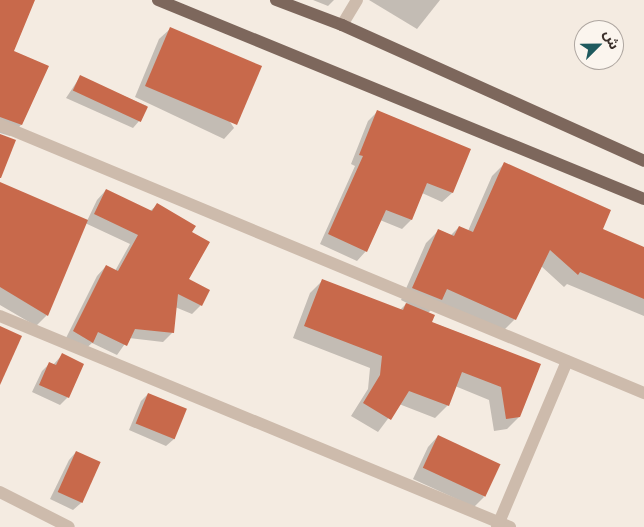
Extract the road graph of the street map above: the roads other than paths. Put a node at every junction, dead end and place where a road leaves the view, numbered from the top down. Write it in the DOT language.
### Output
graph roads {
  1 [pos="158,0"];
  2 [pos="276,0"];
  3 [pos="357,0"];
  4 [pos="342,25"];
  5 [pos="0,125"];
  6 [pos="644,161"];
  7 [pos="644,199"];
  8 [pos="0,316"];
  9 [pos="567,361"];
  10 [pos="644,393"];
  11 [pos="0,492"];
  12 [pos="502,525"];
  13 [pos="69,527"];
  1 -- 7 [label="main road"];
  2 -- 4 [label="main road"];
  3 -- 4 [label="street"];
  4 -- 6 [label="main road"];
  5 -- 9 [label="street"];
  8 -- 12 [label="street"];
  9 -- 10 [label="street"];
  9 -- 12 [label="street"];
  11 -- 13 [label="street"];
}
